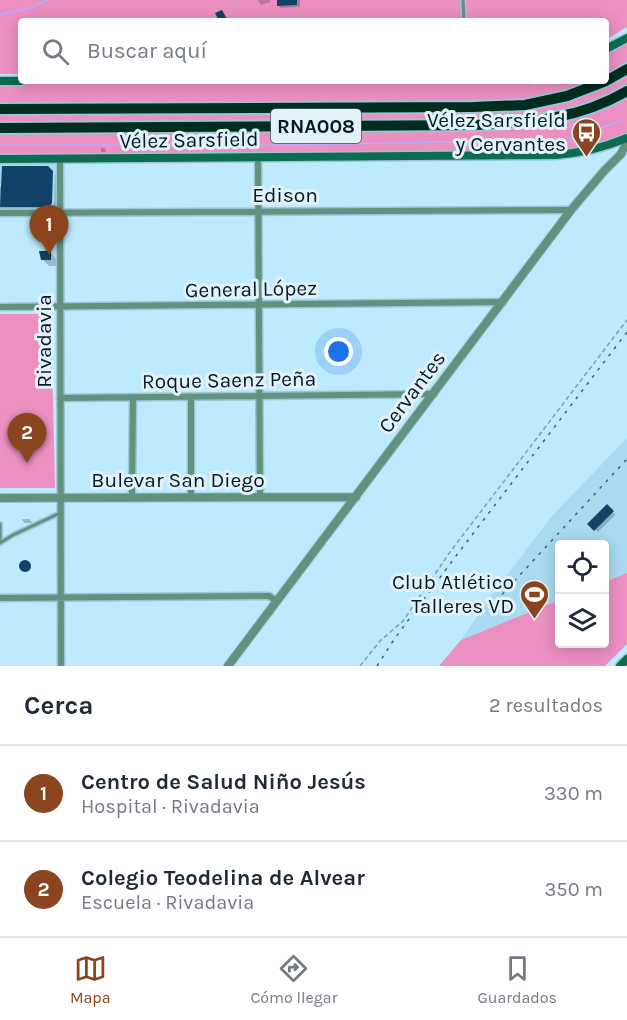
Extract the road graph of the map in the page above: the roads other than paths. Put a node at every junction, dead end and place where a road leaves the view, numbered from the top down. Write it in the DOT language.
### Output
graph roads {
  1 [pos="464,0"];
  2 [pos="464,18"];
  3 [pos="627,38"];
  4 [pos="609,47"];
  5 [pos="627,69"];
  6 [pos="609,79"];
  7 [pos="0,81"];
  8 [pos="18,81"];
  9 [pos="598,84"];
  10 [pos="627,91"];
  11 [pos="0,109"];
  12 [pos="0,128"];
  13 [pos="627,140"];
  14 [pos="258,158"];
  15 [pos="0,159"];
  16 [pos="60,159"];
  17 [pos="571,210"];
  18 [pos="258,212"];
  19 [pos="0,213"];
  20 [pos="60,213"];
  21 [pos="503,302"];
  22 [pos="259,306"];
  23 [pos="0,307"];
  24 [pos="60,307"];
  25 [pos="434,394"];
  26 [pos="259,396"];
  27 [pos="191,397"];
  28 [pos="60,398"];
  29 [pos="133,398"];
  30 [pos="260,497"];
  31 [pos="356,497"];
  32 [pos="0,498"];
  33 [pos="61,498"];
  34 [pos="132,498"];
  35 [pos="191,498"];
  36 [pos="61,513"];
  37 [pos="0,524"];
  38 [pos="0,542"];
  39 [pos="61,597"];
  40 [pos="0,598"];
  41 [pos="277,601"];
  42 [pos="627,659"];
  43 [pos="61,666"];
  44 [pos="228,666"];
  45 [pos="620,666"];
  1 -- 2 [label="lane"];
  3 -- 4 [label="main road"];
  5 -- 6 [label="highway, RNA008"];
  7 -- 8 [label="main road"];
  9 -- 11 [label="highway, RNA008"];
  10 -- 12 [label="highway, RNA008"];
  13 -- 14 [label="main road, Vélez Sarsfield"];
  13 -- 17 [label="street, Cervantes"];
  14 -- 16 [label="main road, Vélez Sarsfield"];
  14 -- 18 [label="street"];
  15 -- 16 [label="main road, Vélez Sarsfield"];
  16 -- 20 [label="street, Rivadavia"];
  17 -- 18 [label="street, Edison"];
  17 -- 21 [label="street, Cervantes"];
  18 -- 20 [label="street, Edison"];
  18 -- 22 [label="street"];
  19 -- 20 [label="street, Edison"];
  20 -- 24 [label="street, Rivadavia"];
  21 -- 22 [label="street, General López"];
  21 -- 25 [label="street, Cervantes"];
  22 -- 24 [label="street, General López"];
  22 -- 26 [label="street"];
  23 -- 24 [label="street, General López"];
  24 -- 28 [label="street, Rivadavia"];
  25 -- 26 [label="street, Roque Saenz Peña"];
  25 -- 31 [label="street, Cervantes"];
  26 -- 27 [label="street, Roque Saenz Peña"];
  26 -- 30 [label="street"];
  27 -- 29 [label="street, Roque Saenz Peña"];
  27 -- 35 [label="street"];
  28 -- 29 [label="street, Roque Saenz Peña"];
  28 -- 33 [label="street, Rivadavia"];
  29 -- 34 [label="street"];
  30 -- 31 [label="street, Bulevar San Diego"];
  30 -- 35 [label="street, Bulevar San Diego"];
  31 -- 41 [label="street, Cervantes"];
  32 -- 33 [label="street, Bulevar San Diego"];
  33 -- 34 [label="street, Bulevar San Diego"];
  33 -- 36 [label="street, Rivadavia"];
  34 -- 35 [label="street, Bulevar San Diego"];
  36 -- 38 [label="lane"];
  36 -- 39 [label="street, Rivadavia"];
  37 -- 38 [label="lane"];
  39 -- 40 [label="street"];
  39 -- 41 [label="street"];
  39 -- 43 [label="street, Rivadavia"];
  41 -- 44 [label="street, Cervantes"];
  42 -- 45 [label="main road"];
}
